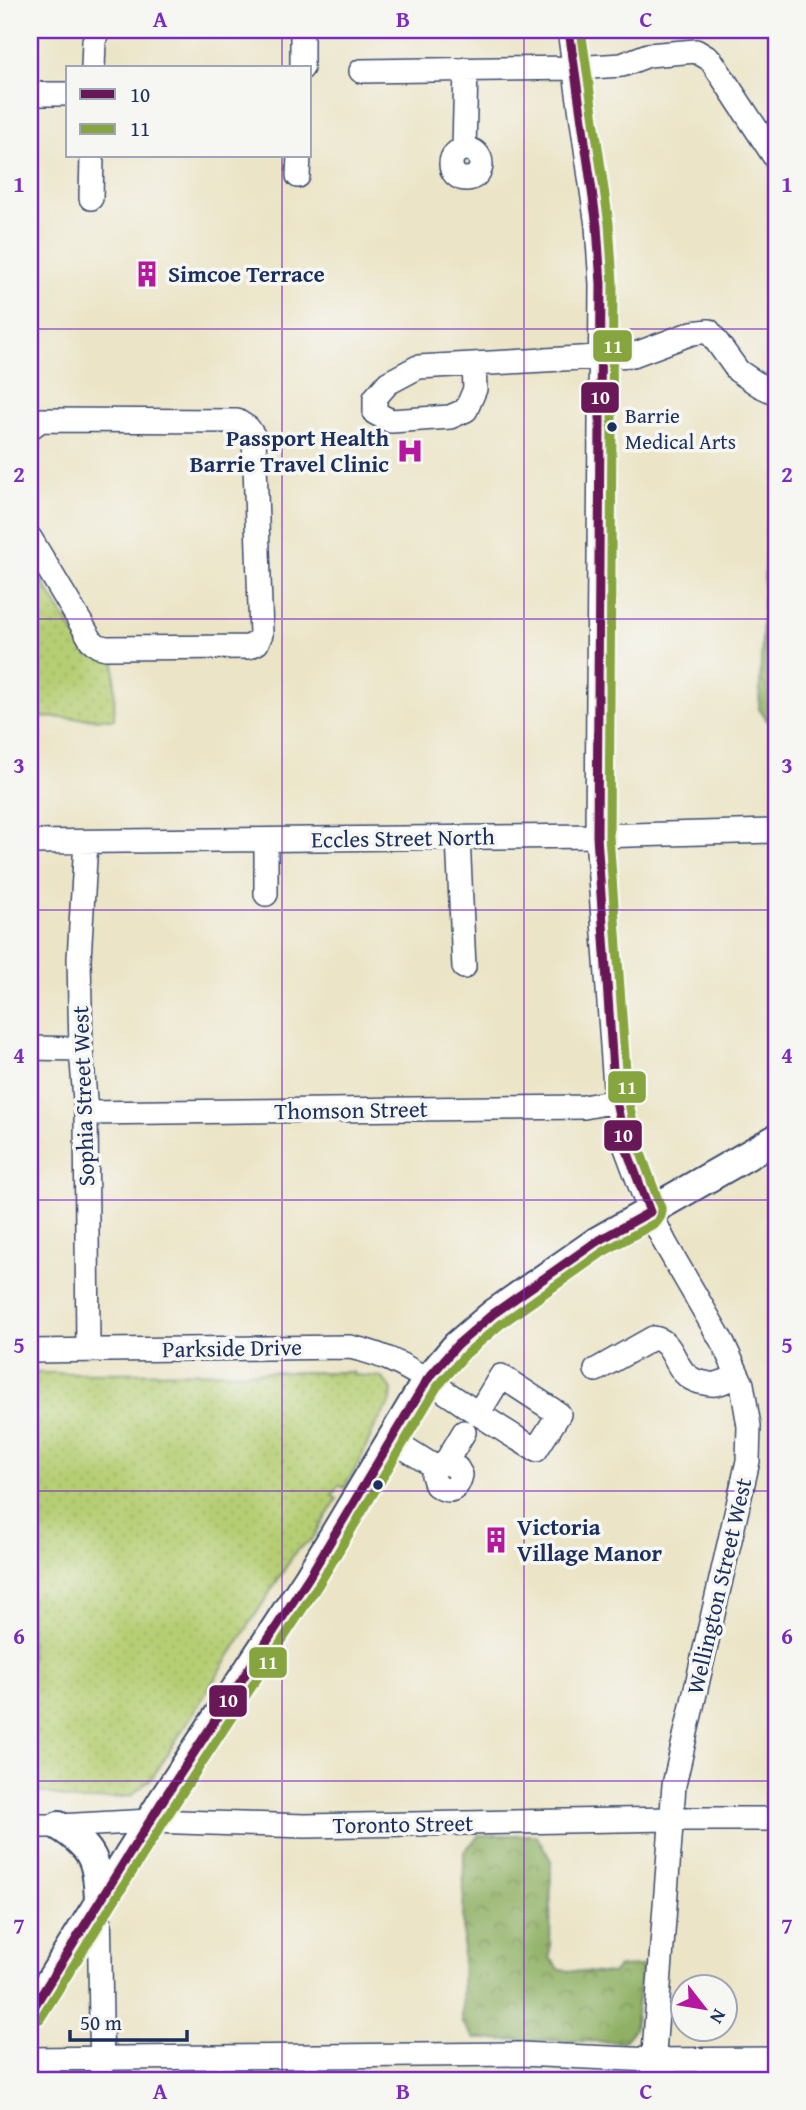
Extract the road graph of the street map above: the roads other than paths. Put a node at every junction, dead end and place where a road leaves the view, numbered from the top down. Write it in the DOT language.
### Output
graph roads {
  1 [pos="98,30"];
  2 [pos="302,30"];
  3 [pos="569,30"];
  4 [pos="93,66"];
  5 [pos="302,66"];
  6 [pos="575,68"];
  7 [pos="466,69"];
  8 [pos="361,71"];
  9 [pos="30,94"];
  10 [pos="66,94"];
  11 [pos="464,149"];
  12 [pos="92,158"];
  13 [pos="776,159"];
  14 [pos="91,198"];
  15 [pos="600,358"];
  16 [pos="474,364"];
  17 [pos="776,393"];
  18 [pos="30,428"];
  19 [pos="30,538"];
  20 [pos="776,831"];
  21 [pos="597,836"];
  22 [pos="458,837"];
  23 [pos="266,840"];
  24 [pos="30,842"];
  25 [pos="86,842"];
  26 [pos="266,894"];
  27 [pos="464,967"];
  28 [pos="30,1048"];
  29 [pos="81,1049"];
  30 [pos="616,1101"];
  31 [pos="86,1113"];
  32 [pos="776,1139"];
  33 [pos="650,1212"];
  34 [pos="30,1350"];
  35 [pos="88,1350"];
  36 [pos="596,1370"];
  37 [pos="738,1376"];
  38 [pos="427,1381"];
  39 [pos="478,1414"];
  40 [pos="464,1432"];
  41 [pos="392,1440"];
  42 [pos="670,1819"];
  43 [pos="776,1819"];
  44 [pos="150,1821"];
  45 [pos="30,1826"];
  46 [pos="59,1826"];
  47 [pos="99,1902"];
  48 [pos="30,2013"];
  49 [pos="102,2057"];
  50 [pos="30,2059"];
  51 [pos="776,2059"];
  52 [pos="653,2070"];
  53 [pos="102,2080"];
  1 -- 4 [label="street"];
  2 -- 5 [label="street"];
  3 -- 6 [label="street, Wellington Street West"];
  6 -- 7 [label="street"];
  6 -- 13 [label="street"];
  6 -- 15 [label="street, Wellington Street West"];
  7 -- 8 [label="street"];
  7 -- 11 [label="street"];
  9 -- 10 [label="street"];
  12 -- 14 [label="street"];
  15 -- 16 [label="street"];
  15 -- 17 [label="street"];
  15 -- 21 [label="street, Wellington Street West"];
  18 -- 19 [label="street"];
  20 -- 21 [label="street, Eccles Street North"];
  21 -- 22 [label="street, Eccles Street North"];
  21 -- 30 [label="street, Wellington Street West"];
  22 -- 23 [label="street, Eccles Street North"];
  22 -- 27 [label="street"];
  23 -- 25 [label="street, Eccles Street North"];
  23 -- 26 [label="street"];
  24 -- 25 [label="street, Eccles Street North"];
  25 -- 29 [label="street, Sophia Street West"];
  28 -- 29 [label="street"];
  29 -- 31 [label="street, Sophia Street West"];
  30 -- 31 [label="street, Thomson Street"];
  30 -- 33 [label="street, Wellington Street West"];
  31 -- 35 [label="street, Sophia Street West"];
  32 -- 33 [label="main road"];
  33 -- 37 [label="street, Wellington Street West"];
  33 -- 38 [label="main road"];
  34 -- 35 [label="street, Parkside Drive"];
  35 -- 38 [label="street, Parkside Drive"];
  36 -- 37 [label="street"];
  37 -- 42 [label="street, Wellington Street West"];
  38 -- 39 [label="street, Parkside Drive"];
  38 -- 41 [label="main road"];
  40 -- 41 [label="street"];
  41 -- 44 [label="main road"];
  42 -- 43 [label="street, Toronto Street"];
  42 -- 44 [label="street, Toronto Street"];
  42 -- 52 [label="street, Wellington Street West"];
  44 -- 46 [label="street, Toronto Street"];
  44 -- 47 [label="main road"];
  45 -- 46 [label="street, Toronto Street"];
  46 -- 47 [label="main road"];
  47 -- 48 [label="main road"];
  47 -- 49 [label="street"];
  49 -- 50 [label="street"];
  49 -- 52 [label="street"];
  49 -- 53 [label="street"];
  51 -- 52 [label="street"];
}
